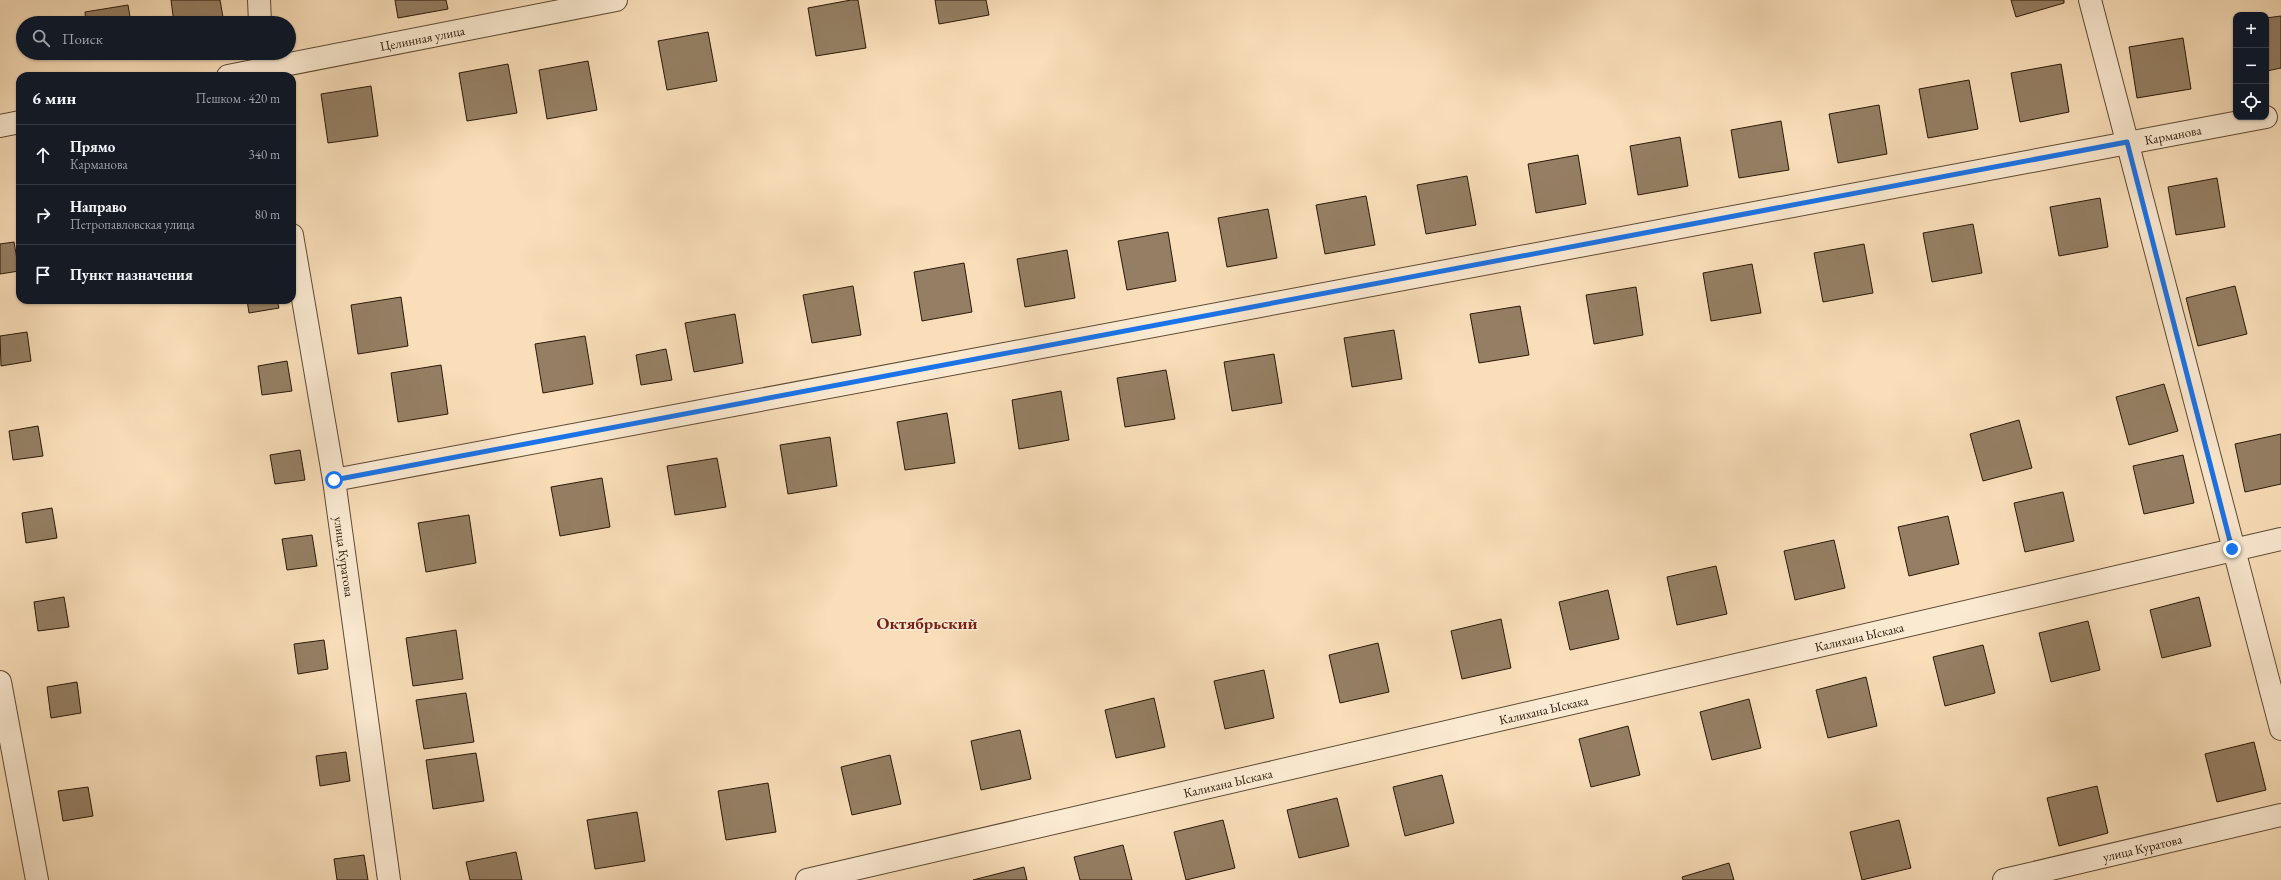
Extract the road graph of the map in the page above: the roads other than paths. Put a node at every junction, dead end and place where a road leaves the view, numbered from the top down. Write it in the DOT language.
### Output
graph roads {
  1 [pos="259,0"];
  2 [pos="616,0"];
  3 [pos="2090,0"];
  4 [pos="260,16"];
  5 [pos="295,60"];
  6 [pos="296,60"];
  7 [pos="263,66"];
  8 [pos="242,72"];
  9 [pos="2281,114"];
  10 [pos="2269,116"];
  11 [pos="2249,120"];
  12 [pos="16,123"];
  13 [pos="0,126"];
  14 [pos="2127,142"];
  15 [pos="296,258"];
  16 [pos="334,480"];
  17 [pos="2281,539"];
  18 [pos="2232,549"];
  19 [pos="0,682"];
  20 [pos="2281,729"];
  21 [pos="2281,815"];
  22 [pos="37,880"];
  23 [pos="389,880"];
  24 [pos="807,880"];
  25 [pos="2004,880"];
  1 -- 4 [label="street"];
  2 -- 6 [label="street, Целинная улица"];
  3 -- 14 [label="street"];
  5 -- 7 [label="street, Целинная улица"];
  7 -- 8 [label="street, Целинная улица"];
  9 -- 10 [label="street, Карманова"];
  11 -- 14 [label="street, Карманова"];
  12 -- 13 [label="street"];
  14 -- 16 [label="street, Карманова"];
  14 -- 18 [label="street"];
  15 -- 16 [label="street, улица Куратова"];
  16 -- 23 [label="street, улица Куратова"];
  17 -- 18 [label="street, Калихана Ыскака"];
  18 -- 20 [label="street"];
  18 -- 24 [label="street, Калихана Ыскака"];
  19 -- 22 [label="street"];
  21 -- 25 [label="street, улица Куратова"];
}
